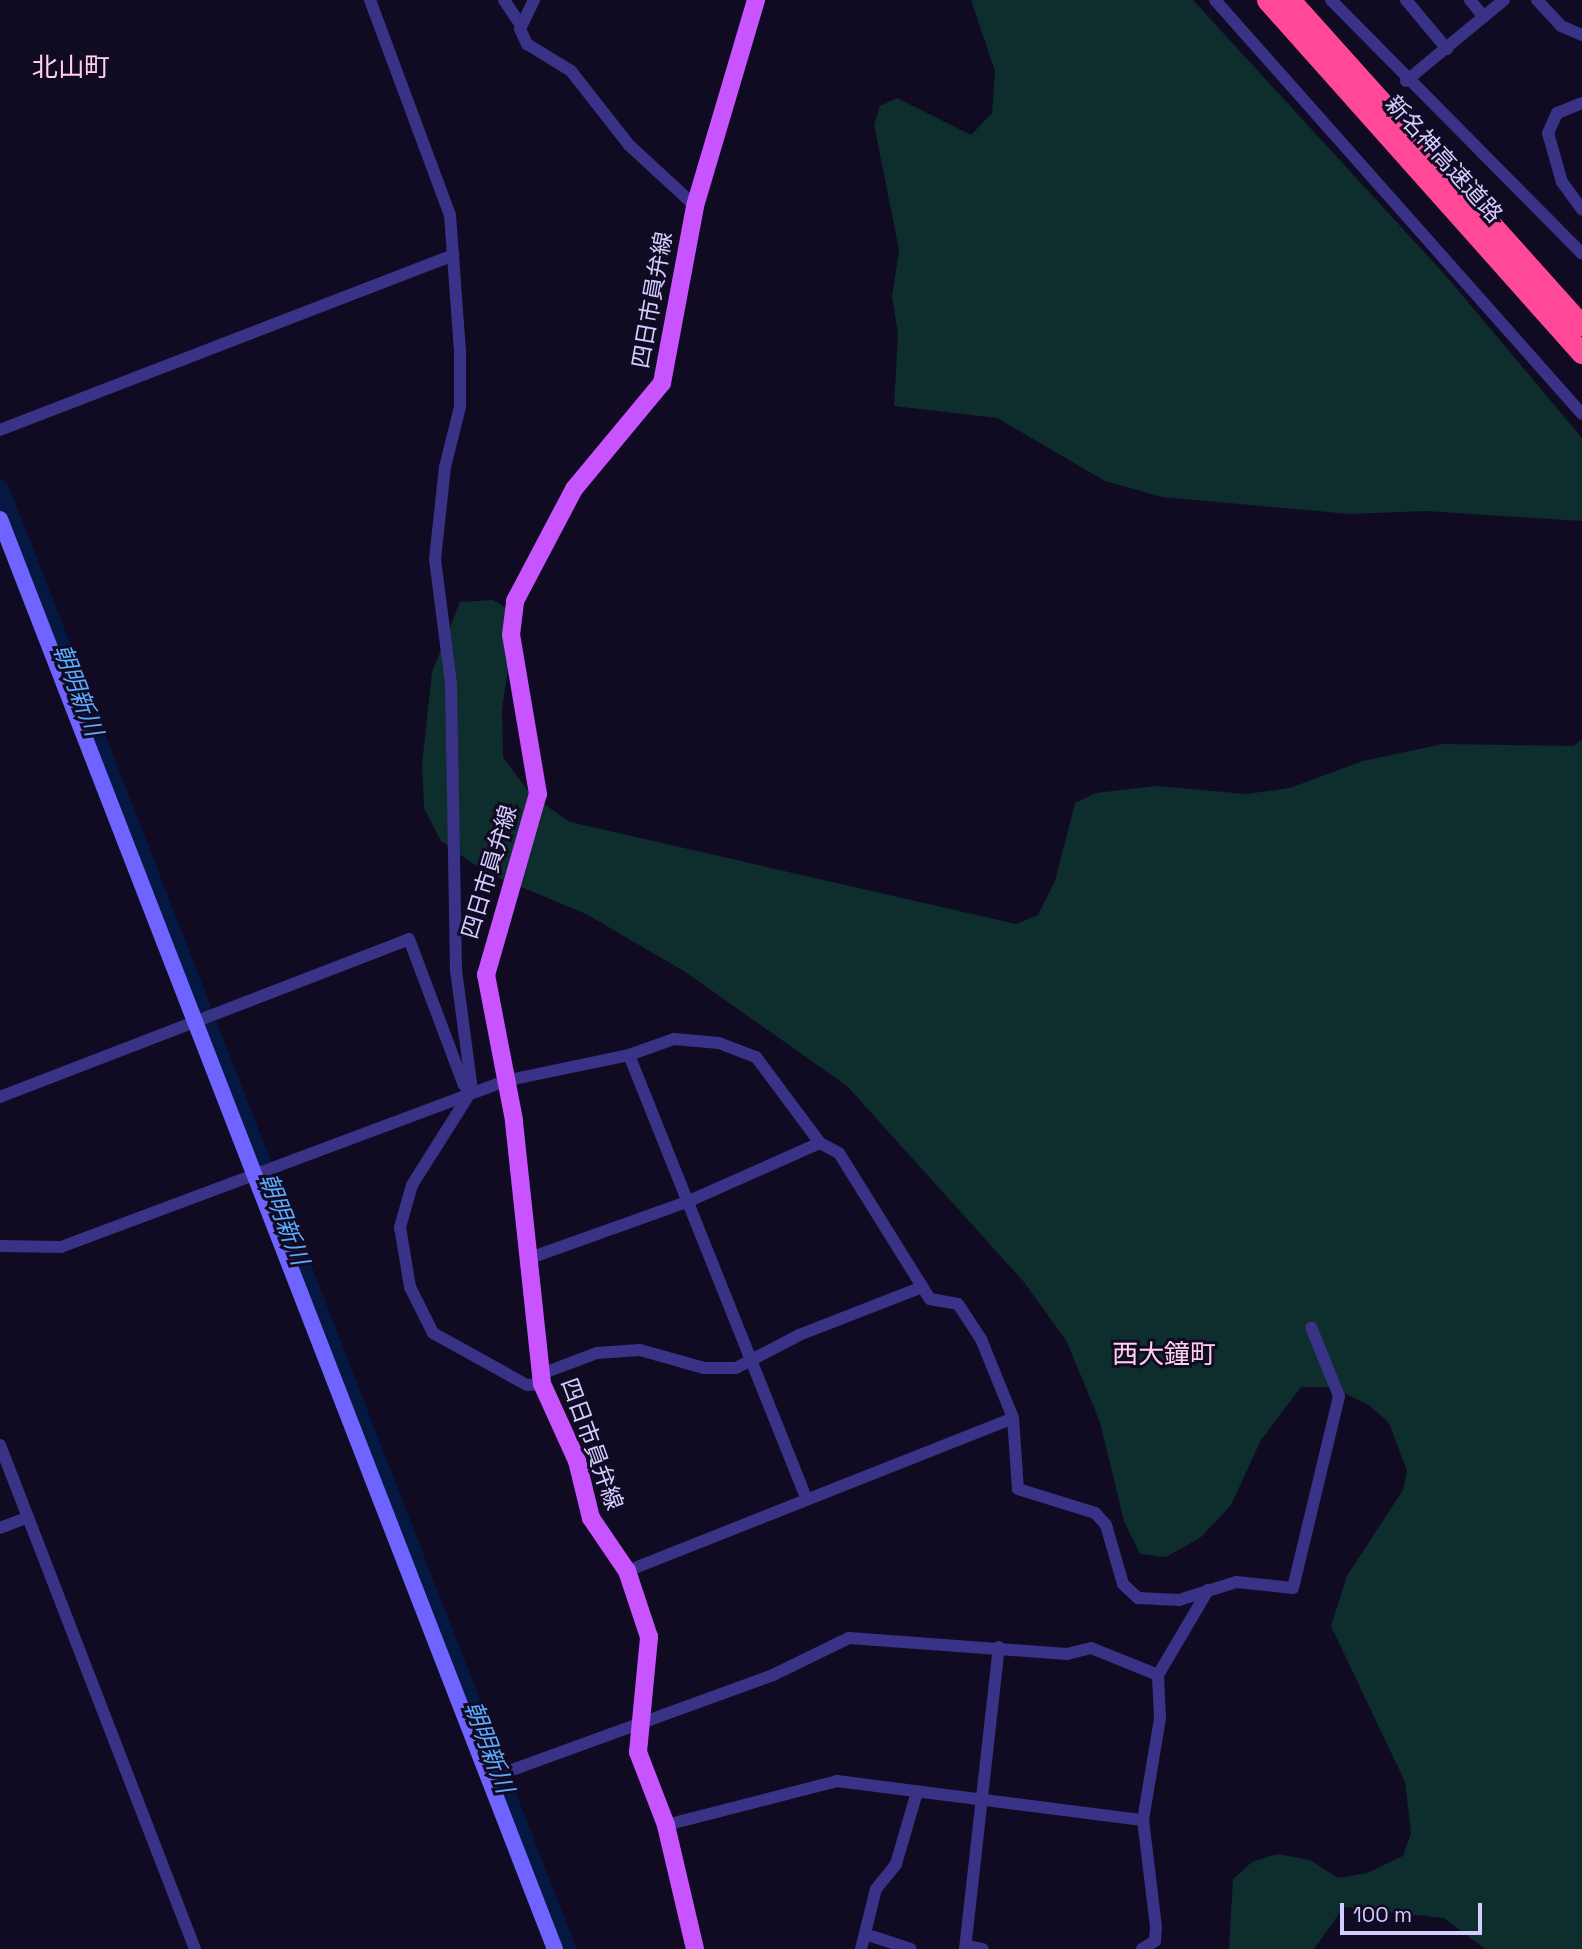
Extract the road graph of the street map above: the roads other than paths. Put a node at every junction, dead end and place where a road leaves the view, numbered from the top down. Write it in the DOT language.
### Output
graph roads {
  1 [pos="370,0"];
  2 [pos="504,0"];
  3 [pos="534,0"];
  4 [pos="756,0"];
  5 [pos="1215,0"];
  6 [pos="1267,0"];
  7 [pos="1290,0"];
  8 [pos="1331,0"];
  9 [pos="1406,0"];
  10 [pos="1470,0"];
  11 [pos="1504,0"];
  12 [pos="1537,0"];
  13 [pos="1484,17"];
  14 [pos="522,25"];
  15 [pos="1582,35"];
  16 [pos="1447,49"];
  17 [pos="1406,81"];
  18 [pos="1582,103"];
  19 [pos="695,206"];
  20 [pos="1582,210"];
  21 [pos="1582,254"];
  22 [pos="453,255"];
  23 [pos="1582,325"];
  24 [pos="1582,354"];
  25 [pos="1582,414"];
  26 [pos="0,430"];
  27 [pos="0,519"];
  28 [pos="202,1020"];
  29 [pos="629,1055"];
  30 [pos="512,1080"];
  31 [pos="472,1090"];
  32 [pos="0,1097"];
  33 [pos="514,1121"];
  34 [pos="820,1143"];
  35 [pos="261,1170"];
  36 [pos="690,1201"];
  37 [pos="0,1246"];
  38 [pos="530,1258"];
  39 [pos="922,1287"];
  40 [pos="1311,1327"];
  41 [pos="751,1362"];
  42 [pos="542,1379"];
  43 [pos="1013,1418"];
  44 [pos="0,1445"];
  45 [pos="807,1499"];
  46 [pos="28,1517"];
  47 [pos="0,1528"];
  48 [pos="627,1571"];
  49 [pos="1203,1592"];
  50 [pos="999,1647"];
  51 [pos="1158,1675"];
  52 [pos="638,1724"];
  53 [pos="496,1776"];
  54 [pos="917,1792"];
  55 [pos="980,1799"];
  56 [pos="1143,1820"];
  57 [pos="666,1825"];
  58 [pos="865,1934"];
  59 [pos="966,1948"];
  60 [pos="195,1949"];
  61 [pos="555,1949"];
  62 [pos="695,1949"];
  63 [pos="861,1949"];
  64 [pos="911,1949"];
  65 [pos="983,1949"];
  66 [pos="1142,1949"];
  1 -- 22 [label="street"];
  2 -- 14 [label="street"];
  3 -- 14 [label="street"];
  4 -- 19 [label="main road, 四日市員弁線"];
  5 -- 25 [label="street"];
  6 -- 24 [label="highway, 新名神高速道路"];
  7 -- 23 [label="highway, 新名神高速道路"];
  8 -- 17 [label="street"];
  9 -- 16 [label="street"];
  10 -- 13 [label="street"];
  11 -- 13 [label="street"];
  12 -- 15 [label="street"];
  13 -- 16 [label="street"];
  14 -- 19 [label="street"];
  16 -- 17 [label="street"];
  17 -- 21 [label="street"];
  18 -- 20 [label="street"];
  19 -- 33 [label="main road, 四日市員弁線"];
  22 -- 26 [label="street"];
  22 -- 31 [label="street"];
  27 -- 28 [label="street"];
  28 -- 31 [label="street"];
  28 -- 32 [label="street"];
  28 -- 35 [label="street"];
  29 -- 30 [label="street"];
  29 -- 34 [label="street"];
  29 -- 36 [label="street"];
  30 -- 31 [label="street"];
  30 -- 33 [label="street"];
  31 -- 35 [label="street"];
  31 -- 42 [label="street"];
  33 -- 38 [label="main road, 四日市員弁線"];
  34 -- 36 [label="street"];
  34 -- 39 [label="street"];
  35 -- 37 [label="street"];
  35 -- 53 [label="street"];
  36 -- 38 [label="street"];
  36 -- 41 [label="street"];
  38 -- 42 [label="main road, 四日市員弁線"];
  39 -- 41 [label="street"];
  39 -- 43 [label="street"];
  40 -- 49 [label="street"];
  41 -- 42 [label="street"];
  41 -- 45 [label="street"];
  42 -- 48 [label="main road, 四日市員弁線"];
  43 -- 45 [label="street"];
  43 -- 49 [label="street"];
  44 -- 46 [label="street"];
  45 -- 48 [label="street"];
  46 -- 47 [label="street"];
  46 -- 60 [label="street"];
  48 -- 52 [label="main road, 四日市員弁線"];
  49 -- 51 [label="street"];
  50 -- 51 [label="street"];
  50 -- 52 [label="street"];
  50 -- 55 [label="street"];
  51 -- 56 [label="street"];
  52 -- 53 [label="street"];
  52 -- 57 [label="main road, 四日市員弁線"];
  53 -- 61 [label="street"];
  54 -- 55 [label="street"];
  54 -- 57 [label="street"];
  54 -- 58 [label="street"];
  55 -- 56 [label="street"];
  55 -- 59 [label="street"];
  56 -- 66 [label="street"];
  57 -- 62 [label="main road, 四日市員弁線"];
  58 -- 63 [label="street"];
  58 -- 64 [label="street"];
  59 -- 65 [label="street"];
}
